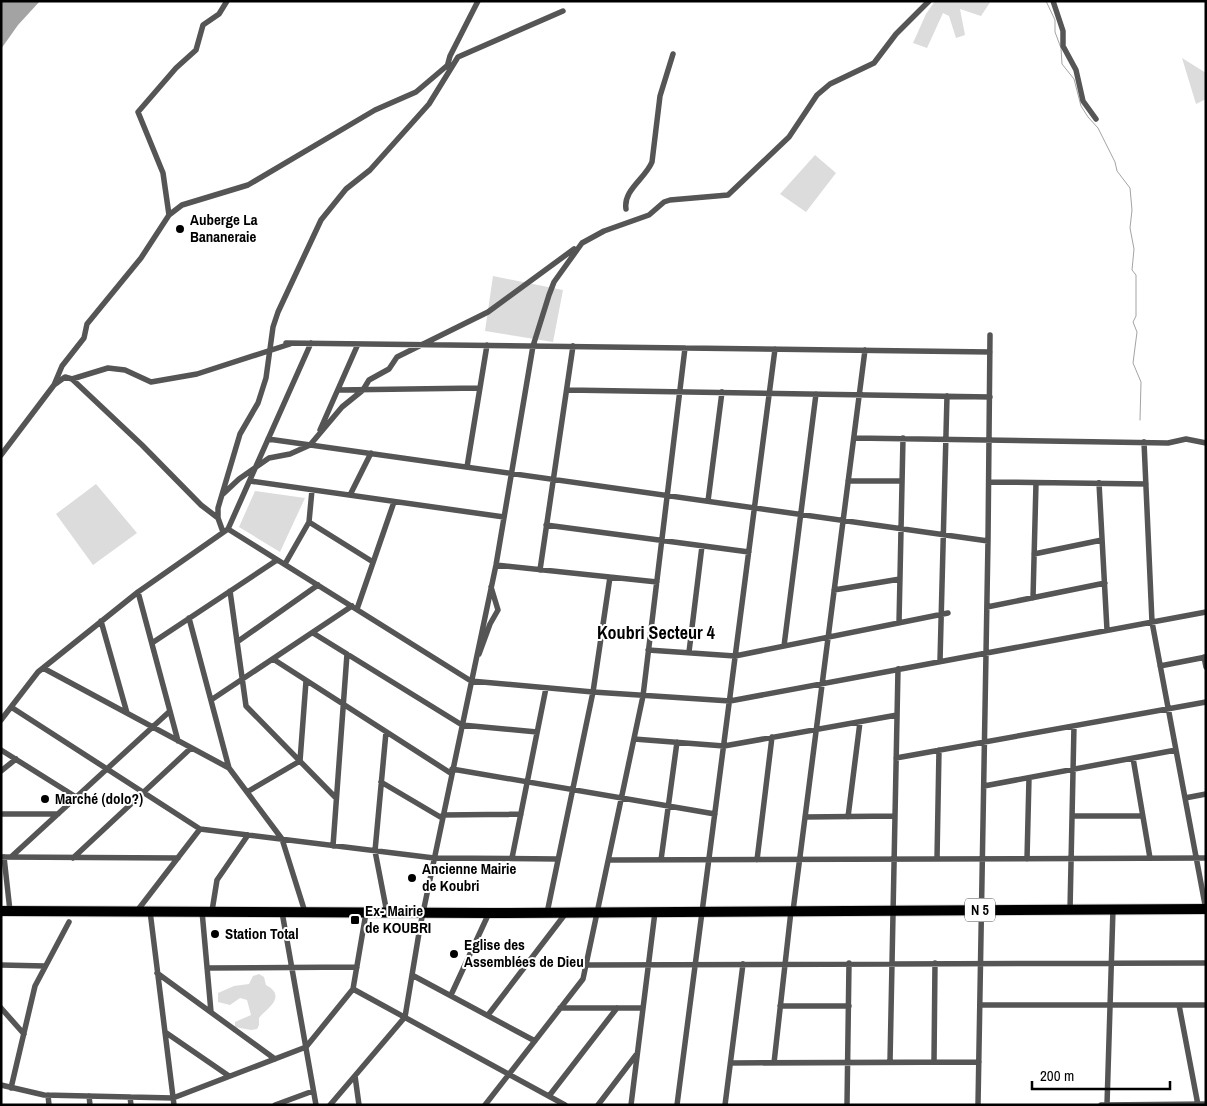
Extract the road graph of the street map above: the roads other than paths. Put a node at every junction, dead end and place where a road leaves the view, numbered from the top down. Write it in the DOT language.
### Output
graph roads {
  1 [pos="228,1"];
  2 [pos="478,1"];
  3 [pos="929,1"];
  4 [pos="1053,1"];
  5 [pos="564,11"];
  6 [pos="672,54"];
  7 [pos="458,56"];
  8 [pos="448,66"];
  9 [pos="443,79"];
  10 [pos="1096,119"];
  11 [pos="626,209"];
  12 [pos="169,215"];
  13 [pos="582,243"];
  14 [pos="990,335"];
  15 [pos="311,343"];
  16 [pos="358,344"];
  17 [pos="424,344"];
  18 [pos="487,345"];
  19 [pos="533,346"];
  20 [pos="573,346"];
  21 [pos="685,348"];
  22 [pos="775,349"];
  23 [pos="865,350"];
  24 [pos="270,351"];
  25 [pos="990,352"];
  26 [pos="72,379"];
  27 [pos="54,385"];
  28 [pos="480,388"];
  29 [pos="338,390"];
  30 [pos="363,390"];
  31 [pos="567,390"];
  32 [pos="680,392"];
  33 [pos="722,392"];
  34 [pos="769,393"];
  35 [pos="816,394"];
  36 [pos="859,395"];
  37 [pos="947,396"];
  38 [pos="990,397"];
  39 [pos="318,436"];
  40 [pos="854,438"];
  41 [pos="902,438"];
  42 [pos="268,439"];
  43 [pos="946,439"];
  44 [pos="990,440"];
  45 [pos="1144,442"];
  46 [pos="1206,442"];
  47 [pos="312,445"];
  48 [pos="371,453"];
  49 [pos="1,455"];
  50 [pos="257,465"];
  51 [pos="467,467"];
  52 [pos="511,473"];
  53 [pos="553,479"];
  54 [pos="250,481"];
  55 [pos="848,481"];
  56 [pos="902,481"];
  57 [pos="989,482"];
  58 [pos="1036,483"];
  59 [pos="1099,483"];
  60 [pos="1146,484"];
  61 [pos="312,490"];
  62 [pos="350,495"];
  63 [pos="221,496"];
  64 [pos="667,496"];
  65 [pos="708,501"];
  66 [pos="394,502"];
  67 [pos="755,508"];
  68 [pos="800,514"];
  69 [pos="504,517"];
  70 [pos="218,518"];
  71 [pos="843,520"];
  72 [pos="309,522"];
  73 [pos="546,525"];
  74 [pos="901,529"];
  75 [pos="226,531"];
  76 [pos="944,534"];
  77 [pos="662,540"];
  78 [pos="1102,540"];
  79 [pos="988,541"];
  80 [pos="702,546"];
  81 [pos="749,552"];
  82 [pos="1034,554"];
  83 [pos="277,560"];
  84 [pos="373,562"];
  85 [pos="285,564"];
  86 [pos="496,565"];
  87 [pos="540,570"];
  88 [pos="610,577"];
  89 [pos="900,579"];
  90 [pos="657,582"];
  91 [pos="1105,583"];
  92 [pos="318,585"];
  93 [pos="491,587"];
  94 [pos="834,590"];
  95 [pos="230,591"];
  96 [pos="138,592"];
  97 [pos="1033,598"];
  98 [pos="987,607"];
  99 [pos="355,608"];
  100 [pos="1206,612"];
  101 [pos="945,614"];
  102 [pos="190,618"];
  103 [pos="101,621"];
  104 [pos="1152,622"];
  105 [pos="900,623"];
  106 [pos="1107,630"];
  107 [pos="313,633"];
  108 [pos="828,637"];
  109 [pos="237,642"];
  110 [pos="152,643"];
  111 [pos="784,646"];
  112 [pos="648,650"];
  113 [pos="689,652"];
  114 [pos="987,652"];
  115 [pos="347,654"];
  116 [pos="736,656"];
  117 [pos="1205,657"];
  118 [pos="273,660"];
  119 [pos="940,661"];
  120 [pos="475,663"];
  121 [pos="1160,666"];
  122 [pos="1206,666"];
  123 [pos="43,668"];
  124 [pos="898,669"];
  125 [pos="242,680"];
  126 [pos="306,681"];
  127 [pos="471,681"];
  128 [pos="822,683"];
  129 [pos="546,688"];
  130 [pos="593,692"];
  131 [pos="643,696"];
  132 [pos="211,700"];
  133 [pos="730,701"];
  134 [pos="1206,702"];
  135 [pos="343,705"];
  136 [pos="11,707"];
  137 [pos="1168,708"];
  138 [pos="170,711"];
  139 [pos="127,713"];
  140 [pos="897,715"];
  141 [pos="1,720"];
  142 [pos="860,722"];
  143 [pos="462,725"];
  144 [pos="1074,726"];
  145 [pos="153,727"];
  146 [pos="816,730"];
  147 [pos="386,732"];
  148 [pos="537,732"];
  149 [pos="772,738"];
  150 [pos="634,739"];
  151 [pos="178,741"];
  152 [pos="677,742"];
  153 [pos="985,742"];
  154 [pos="724,746"];
  155 [pos="191,748"];
  156 [pos="1,750"];
  157 [pos="939,750"];
  158 [pos="1176,750"];
  159 [pos="896,758"];
  160 [pos="1133,758"];
  161 [pos="16,759"];
  162 [pos="300,762"];
  163 [pos="229,768"];
  164 [pos="107,769"];
  165 [pos="1073,769"];
  166 [pos="1,771"];
  167 [pos="452,772"];
  168 [pos="1029,778"];
  169 [pos="381,782"];
  170 [pos="527,782"];
  171 [pos="984,786"];
  172 [pos="572,790"];
  173 [pos="143,792"];
  174 [pos="247,792"];
  175 [pos="1206,794"];
  176 [pos="76,797"];
  177 [pos="336,798"];
  178 [pos="622,798"];
  179 [pos="1185,798"];
  180 [pos="669,806"];
  181 [pos="1,814"];
  182 [pos="58,814"];
  183 [pos="520,814"];
  184 [pos="715,814"];
  185 [pos="895,816"];
  186 [pos="1072,816"];
  187 [pos="1142,816"];
  188 [pos="443,817"];
  189 [pos="805,817"];
  190 [pos="848,817"];
  191 [pos="200,829"];
  192 [pos="248,835"];
  193 [pos="282,840"];
  194 [pos="333,846"];
  195 [pos="375,851"];
  196 [pos="5,858"];
  197 [pos="73,858"];
  198 [pos="178,858"];
  199 [pos="434,858"];
  200 [pos="512,858"];
  201 [pos="1150,858"];
  202 [pos="1196,858"];
  203 [pos="1206,858"];
  204 [pos="558,859"];
  205 [pos="937,859"];
  206 [pos="983,859"];
  207 [pos="1028,859"];
  208 [pos="1071,859"];
  209 [pos="609,860"];
  210 [pos="661,860"];
  211 [pos="709,860"];
  212 [pos="756,860"];
  213 [pos="800,860"];
  214 [pos="894,860"];
  215 [pos="1113,909"];
  216 [pos="1206,909"];
  217 [pos="893,910"];
  218 [pos="982,910"];
  219 [pos="1070,910"];
  220 [pos="6,911"];
  221 [pos="137,911"];
  222 [pos="150,911"];
  223 [pos="206,911"];
  224 [pos="792,911"];
  225 [pos="282,912"];
  226 [pos="305,912"];
  227 [pos="598,912"];
  228 [pos="655,912"];
  229 [pos="702,912"];
  230 [pos="366,913"];
  231 [pos="387,913"];
  232 [pos="423,913"];
  233 [pos="489,913"];
  234 [pos="547,913"];
  235 [pos="566,913"];
  236 [pos="69,922"];
  237 [pos="935,962"];
  238 [pos="981,962"];
  239 [pos="1111,962"];
  240 [pos="849,963"];
  241 [pos="891,963"];
  242 [pos="1206,963"];
  243 [pos="648,964"];
  244 [pos="696,964"];
  245 [pos="743,964"];
  246 [pos="785,964"];
  247 [pos="1,965"];
  248 [pos="586,965"];
  249 [pos="45,966"];
  250 [pos="292,967"];
  251 [pos="357,967"];
  252 [pos="207,968"];
  253 [pos="158,973"];
  254 [pos="412,975"];
  255 [pos="353,989"];
  256 [pos="451,995"];
  257 [pos="980,1004"];
  258 [pos="1110,1005"];
  259 [pos="1179,1005"];
  260 [pos="1206,1005"];
  261 [pos="780,1006"];
  262 [pos="849,1006"];
  263 [pos="1,1008"];
  264 [pos="560,1008"];
  265 [pos="617,1008"];
  266 [pos="643,1008"];
  267 [pos="211,1012"];
  268 [pos="488,1015"];
  269 [pos="405,1017"];
  270 [pos="165,1032"];
  271 [pos="24,1034"];
  272 [pos="534,1041"];
  273 [pos="306,1047"];
  274 [pos="638,1053"];
  275 [pos="274,1059"];
  276 [pos="848,1062"];
  277 [pos="890,1062"];
  278 [pos="934,1062"];
  279 [pos="979,1062"];
  280 [pos="731,1063"];
  281 [pos="774,1063"];
  282 [pos="509,1074"];
  283 [pos="229,1076"];
  284 [pos="355,1076"];
  285 [pos="1,1085"];
  286 [pos="11,1088"];
  287 [pos="313,1090"];
  288 [pos="48,1095"];
  289 [pos="89,1096"];
  290 [pos="549,1096"];
  291 [pos="130,1097"];
  292 [pos="173,1102"];
  293 [pos="1206,1104"];
  294 [pos="49,1105"];
  295 [pos="90,1105"];
  296 [pos="131,1105"];
  297 [pos="275,1105"];
  298 [pos="316,1105"];
  299 [pos="330,1105"];
  300 [pos="359,1105"];
  301 [pos="485,1105"];
  302 [pos="565,1105"];
  303 [pos="598,1105"];
  304 [pos="631,1105"];
  305 [pos="677,1105"];
  306 [pos="726,1105"];
  307 [pos="847,1105"];
  308 [pos="978,1105"];
  309 [pos="1101,1105"];
  310 [pos="1107,1105"];
  311 [pos="1154,1105"];
  312 [pos="1198,1105"];
  1 -- 12 [label="street"];
  2 -- 8 [label="street"];
  3 -- 13 [label="street"];
  4 -- 10 [label="street"];
  5 -- 7 [label="street"];
  6 -- 11 [label="street"];
  7 -- 8 [label="street"];
  7 -- 9 [label="street"];
  8 -- 9 [label="street"];
  8 -- 12 [label="street"];
  9 -- 24 [label="street"];
  12 -- 27 [label="street"];
  13 -- 17 [label="street"];
  13 -- 19 [label="street"];
  14 -- 25 [label="street"];
  15 -- 16 [label="street"];
  15 -- 24 [label="street"];
  15 -- 42 [label="street"];
  16 -- 17 [label="street"];
  16 -- 29 [label="street"];
  17 -- 18 [label="street"];
  17 -- 30 [label="street"];
  18 -- 19 [label="street"];
  18 -- 28 [label="street"];
  19 -- 20 [label="street"];
  19 -- 52 [label="street"];
  20 -- 21 [label="street"];
  20 -- 31 [label="street"];
  21 -- 22 [label="street"];
  21 -- 32 [label="street"];
  22 -- 23 [label="street"];
  22 -- 34 [label="street"];
  23 -- 25 [label="street"];
  23 -- 36 [label="street"];
  24 -- 26 [label="street"];
  24 -- 63 [label="street"];
  25 -- 38 [label="street"];
  26 -- 27 [label="street"];
  26 -- 70 [label="street"];
  27 -- 49 [label="street"];
  28 -- 30 [label="street"];
  28 -- 51 [label="street"];
  29 -- 30 [label="street"];
  29 -- 39 [label="street"];
  30 -- 39 [label="street"];
  31 -- 32 [label="street"];
  31 -- 53 [label="street"];
  32 -- 33 [label="street"];
  32 -- 64 [label="street"];
  33 -- 34 [label="street"];
  33 -- 65 [label="street"];
  34 -- 35 [label="street"];
  34 -- 67 [label="street"];
  35 -- 36 [label="street"];
  35 -- 68 [label="street"];
  36 -- 37 [label="street"];
  36 -- 40 [label="street"];
  37 -- 38 [label="street"];
  37 -- 43 [label="street"];
  38 -- 44 [label="street"];
  39 -- 47 [label="street"];
  40 -- 41 [label="street"];
  40 -- 55 [label="street"];
  41 -- 43 [label="street"];
  41 -- 56 [label="street"];
  42 -- 47 [label="street"];
  42 -- 50 [label="street"];
  43 -- 44 [label="street"];
  43 -- 76 [label="street"];
  44 -- 45 [label="street"];
  44 -- 57 [label="street"];
  45 -- 46 [label="street"];
  45 -- 60 [label="street"];
  47 -- 48 [label="street"];
  47 -- 50 [label="street"];
  48 -- 51 [label="street"];
  48 -- 62 [label="street"];
  50 -- 54 [label="street"];
  50 -- 63 [label="street"];
  51 -- 52 [label="street"];
  52 -- 53 [label="street"];
  52 -- 69 [label="street"];
  53 -- 64 [label="street"];
  53 -- 73 [label="street"];
  54 -- 61 [label="street"];
  54 -- 75 [label="street"];
  55 -- 56 [label="street"];
  55 -- 71 [label="street"];
  56 -- 74 [label="street"];
  57 -- 58 [label="street"];
  57 -- 79 [label="street"];
  58 -- 59 [label="street"];
  58 -- 82 [label="street"];
  59 -- 60 [label="street"];
  59 -- 78 [label="street"];
  60 -- 104 [label="street"];
  61 -- 62 [label="street"];
  61 -- 72 [label="street"];
  62 -- 66 [label="street"];
  63 -- 70 [label="street"];
  64 -- 65 [label="street"];
  64 -- 77 [label="street"];
  65 -- 67 [label="street"];
  66 -- 69 [label="street"];
  66 -- 84 [label="street"];
  67 -- 68 [label="street"];
  67 -- 81 [label="street"];
  68 -- 71 [label="street"];
  68 -- 111 [label="street"];
  69 -- 86 [label="street"];
  70 -- 75 [label="street"];
  71 -- 74 [label="street"];
  71 -- 94 [label="street"];
  72 -- 84 [label="street"];
  72 -- 85 [label="street"];
  73 -- 77 [label="street"];
  73 -- 87 [label="street"];
  74 -- 76 [label="street"];
  74 -- 89 [label="street"];
  75 -- 83 [label="street"];
  75 -- 96 [label="street"];
  76 -- 79 [label="street"];
  76 -- 101 [label="street"];
  77 -- 80 [label="street"];
  77 -- 90 [label="street"];
  78 -- 82 [label="street"];
  78 -- 91 [label="street"];
  79 -- 98 [label="street"];
  80 -- 81 [label="street"];
  80 -- 113 [label="street"];
  81 -- 116 [label="street"];
  82 -- 97 [label="street"];
  83 -- 85 [label="street"];
  83 -- 95 [label="street"];
  84 -- 99 [label="street"];
  85 -- 92 [label="street"];
  86 -- 87 [label="street"];
  86 -- 93 [label="street"];
  87 -- 88 [label="street"];
  88 -- 90 [label="street"];
  88 -- 130 [label="street"];
  89 -- 94 [label="street"];
  89 -- 105 [label="street"];
  90 -- 112 [label="street"];
  91 -- 97 [label="street"];
  91 -- 106 [label="street"];
  92 -- 99 [label="street"];
  92 -- 109 [label="street"];
  93 -- 120 [label="street"];
  93 -- 120 [label="street"];
  94 -- 108 [label="street"];
  95 -- 102 [label="street"];
  95 -- 109 [label="street"];
  96 -- 103 [label="street"];
  96 -- 110 [label="street"];
  97 -- 98 [label="street"];
  98 -- 114 [label="street"];
  99 -- 107 [label="street"];
  99 -- 127 [label="street"];
  100 -- 104 [label="street"];
  101 -- 105 [label="street"];
  101 -- 119 [label="street"];
  102 -- 110 [label="street"];
  102 -- 132 [label="street"];
  103 -- 123 [label="street"];
  103 -- 139 [label="street"];
  104 -- 106 [label="street"];
  104 -- 121 [label="street"];
  105 -- 108 [label="street"];
  106 -- 114 [label="street"];
  107 -- 115 [label="street"];
  107 -- 118 [label="street"];
  108 -- 111 [label="street"];
  108 -- 128 [label="street"];
  109 -- 125 [label="street"];
  110 -- 138 [label="street"];
  111 -- 116 [label="street"];
  112 -- 113 [label="street"];
  112 -- 131 [label="street"];
  113 -- 116 [label="street"];
  114 -- 119 [label="street"];
  114 -- 153 [label="street"];
  115 -- 135 [label="street"];
  115 -- 143 [label="street"];
  116 -- 133 [label="street"];
  117 -- 121 [label="street"];
  117 -- 122 [label="street"];
  118 -- 125 [label="street"];
  118 -- 126 [label="street"];
  119 -- 124 [label="street"];
  120 -- 127 [label="street"];
  121 -- 137 [label="street"];
  123 -- 136 [label="street"];
  123 -- 139 [label="street"];
  124 -- 128 [label="street"];
  124 -- 140 [label="street"];
  125 -- 132 [label="street"];
  125 -- 162 [label="street"];
  126 -- 135 [label="street"];
  126 -- 162 [label="street"];
  127 -- 129 [label="street"];
  127 -- 143 [label="street"];
  128 -- 133 [label="street"];
  128 -- 146 [label="street"];
  129 -- 130 [label="street"];
  129 -- 148 [label="street"];
  130 -- 131 [label="street"];
  130 -- 172 [label="street"];
  131 -- 133 [label="street"];
  131 -- 150 [label="street"];
  132 -- 163 [label="street"];
  133 -- 154 [label="street"];
  134 -- 137 [label="street"];
  135 -- 147 [label="street"];
  135 -- 177 [label="street"];
  136 -- 141 [label="street"];
  136 -- 164 [label="street"];
  137 -- 144 [label="street"];
  137 -- 158 [label="street"];
  138 -- 145 [label="street"];
  138 -- 151 [label="street"];
  139 -- 145 [label="street"];
  140 -- 142 [label="street"];
  140 -- 159 [label="street"];
  142 -- 146 [label="street"];
  142 -- 190 [label="street"];
  143 -- 148 [label="street"];
  143 -- 167 [label="street"];
  144 -- 153 [label="street"];
  144 -- 165 [label="street"];
  145 -- 151 [label="street"];
  145 -- 164 [label="street"];
  146 -- 149 [label="street"];
  146 -- 189 [label="street"];
  147 -- 167 [label="street"];
  147 -- 169 [label="street"];
  148 -- 170 [label="street"];
  149 -- 154 [label="street"];
  149 -- 212 [label="street"];
  150 -- 152 [label="street"];
  150 -- 178 [label="street"];
  151 -- 155 [label="street"];
  152 -- 154 [label="street"];
  152 -- 180 [label="street"];
  153 -- 157 [label="street"];
  153 -- 171 [label="street"];
  154 -- 184 [label="street"];
  155 -- 163 [label="street"];
  155 -- 173 [label="street"];
  156 -- 161 [label="street"];
  157 -- 159 [label="street"];
  157 -- 205 [label="street"];
  158 -- 160 [label="street"];
  158 -- 179 [label="street"];
  159 -- 185 [label="street"];
  160 -- 165 [label="street"];
  160 -- 187 [label="street"];
  161 -- 166 [label="street"];
  161 -- 176 [label="street"];
  162 -- 174 [label="street"];
  162 -- 177 [label="street"];
  163 -- 174 [label="street"];
  164 -- 173 [label="street"];
  164 -- 176 [label="street"];
  165 -- 168 [label="street"];
  165 -- 186 [label="street"];
  167 -- 170 [label="street"];
  167 -- 188 [label="street"];
  168 -- 171 [label="street"];
  168 -- 207 [label="street"];
  169 -- 188 [label="street"];
  169 -- 195 [label="street"];
  170 -- 172 [label="street"];
  170 -- 183 [label="street"];
  171 -- 206 [label="street"];
  172 -- 178 [label="street"];
  172 -- 204 [label="street"];
  173 -- 191 [label="street"];
  173 -- 197 [label="street"];
  174 -- 193 [label="street"];
  175 -- 179 [label="street"];
  176 -- 182 [label="street"];
  177 -- 194 [label="street"];
  178 -- 180 [label="street"];
  178 -- 209 [label="street"];
  179 -- 202 [label="street"];
  180 -- 184 [label="street"];
  180 -- 210 [label="street"];
  181 -- 182 [label="street"];
  182 -- 196 [label="street"];
  183 -- 188 [label="street"];
  183 -- 200 [label="street"];
  184 -- 211 [label="street"];
  185 -- 190 [label="street"];
  185 -- 214 [label="street"];
  186 -- 187 [label="street"];
  186 -- 208 [label="street"];
  187 -- 201 [label="street"];
  188 -- 199 [label="street"];
  189 -- 190 [label="street"];
  189 -- 213 [label="street"];
  191 -- 192 [label="street"];
  191 -- 198 [label="street"];
  192 -- 193 [label="street"];
  192 -- 223 [label="street"];
  193 -- 194 [label="street"];
  193 -- 226 [label="street"];
  194 -- 195 [label="street"];
  195 -- 199 [label="street"];
  195 -- 231 [label="street"];
  196 -- 197 [label="street"];
  196 -- 220 [label="street"];
  197 -- 198 [label="street"];
  198 -- 221 [label="street"];
  199 -- 200 [label="street"];
  199 -- 232 [label="street"];
  200 -- 204 [label="street"];
  201 -- 202 [label="street"];
  201 -- 208 [label="street"];
  202 -- 203 [label="street"];
  202 -- 216 [label="street"];
  204 -- 234 [label="street"];
  205 -- 206 [label="street"];
  205 -- 214 [label="street"];
  206 -- 207 [label="street"];
  206 -- 218 [label="street"];
  207 -- 208 [label="street"];
  208 -- 219 [label="street"];
  209 -- 210 [label="street"];
  209 -- 227 [label="street"];
  210 -- 211 [label="street"];
  211 -- 212 [label="street"];
  211 -- 229 [label="street"];
  212 -- 213 [label="street"];
  213 -- 214 [label="street"];
  213 -- 224 [label="street"];
  214 -- 217 [label="street"];
  215 -- 216 [label="highway, N 5"];
  215 -- 219 [label="highway, N 5"];
  215 -- 239 [label="street"];
  217 -- 218 [label="highway, N 5"];
  217 -- 224 [label="highway, N 5"];
  217 -- 241 [label="street"];
  218 -- 219 [label="highway, N 5"];
  218 -- 238 [label="street"];
  220 -- 221 [label="highway, N 5"];
  221 -- 222 [label="highway, N 5"];
  222 -- 223 [label="highway, N 5"];
  222 -- 253 [label="street"];
  223 -- 225 [label="highway, N 5"];
  223 -- 252 [label="street"];
  224 -- 229 [label="highway, N 5"];
  224 -- 246 [label="street"];
  225 -- 226 [label="highway, N 5"];
  225 -- 250 [label="street"];
  226 -- 230 [label="highway, N 5"];
  227 -- 228 [label="highway, N 5"];
  227 -- 235 [label="highway, N 5"];
  227 -- 248 [label="street"];
  228 -- 229 [label="highway, N 5"];
  228 -- 243 [label="street"];
  229 -- 244 [label="street"];
  230 -- 231 [label="highway, N 5"];
  230 -- 251 [label="street"];
  231 -- 232 [label="highway, N 5"];
  232 -- 233 [label="highway, N 5"];
  232 -- 254 [label="street"];
  233 -- 234 [label="highway, N 5"];
  233 -- 256 [label="street"];
  234 -- 235 [label="highway, N 5"];
  235 -- 268 [label="street"];
  236 -- 249 [label="street"];
  237 -- 238 [label="street"];
  237 -- 241 [label="street"];
  237 -- 278 [label="street"];
  238 -- 239 [label="street"];
  238 -- 257 [label="street"];
  239 -- 242 [label="street"];
  239 -- 258 [label="street"];
  240 -- 241 [label="street"];
  240 -- 246 [label="street"];
  240 -- 262 [label="street"];
  241 -- 277 [label="street"];
  243 -- 244 [label="street"];
  243 -- 248 [label="street"];
  243 -- 266 [label="street"];
  244 -- 245 [label="street"];
  244 -- 305 [label="street"];
  245 -- 246 [label="street"];
  245 -- 280 [label="street"];
  246 -- 261 [label="street"];
  247 -- 249 [label="street"];
  248 -- 264 [label="street"];
  249 -- 271 [label="street"];
  250 -- 251 [label="street"];
  250 -- 252 [label="street"];
  250 -- 273 [label="street"];
  251 -- 255 [label="street"];
  252 -- 267 [label="street"];
  253 -- 267 [label="street"];
  253 -- 270 [label="street"];
  254 -- 256 [label="street"];
  254 -- 269 [label="street"];
  255 -- 269 [label="street"];
  255 -- 273 [label="street"];
  256 -- 268 [label="street"];
  257 -- 258 [label="street"];
  257 -- 279 [label="street"];
  258 -- 259 [label="street"];
  258 -- 310 [label="street"];
  259 -- 260 [label="street"];
  259 -- 312 [label="street"];
  261 -- 262 [label="street"];
  261 -- 281 [label="street"];
  262 -- 276 [label="street"];
  263 -- 271 [label="street"];
  264 -- 265 [label="street"];
  264 -- 272 [label="street"];
  265 -- 266 [label="street"];
  265 -- 290 [label="street"];
  266 -- 274 [label="street"];
  267 -- 275 [label="street"];
  268 -- 272 [label="street"];
  269 -- 282 [label="street"];
  269 -- 284 [label="street"];
  270 -- 283 [label="street"];
  270 -- 292 [label="street"];
  271 -- 286 [label="street"];
  272 -- 282 [label="street"];
  273 -- 275 [label="street"];
  273 -- 287 [label="street"];
  274 -- 303 [label="street"];
  274 -- 304 [label="street"];
  275 -- 283 [label="street"];
  276 -- 277 [label="street"];
  276 -- 281 [label="street"];
  276 -- 307 [label="street"];
  277 -- 278 [label="street"];
  278 -- 279 [label="street"];
  279 -- 308 [label="street"];
  280 -- 281 [label="street"];
  280 -- 306 [label="street"];
  282 -- 290 [label="street"];
  282 -- 301 [label="street"];
  283 -- 292 [label="street"];
  284 -- 299 [label="street"];
  284 -- 300 [label="street"];
  285 -- 286 [label="street"];
  286 -- 288 [label="street"];
  287 -- 297 [label="street"];
  287 -- 298 [label="street"];
  288 -- 289 [label="street"];
  288 -- 294 [label="street"];
  289 -- 291 [label="street"];
  289 -- 295 [label="street"];
  290 -- 302 [label="street"];
  291 -- 292 [label="street"];
  291 -- 296 [label="street"];
  293 -- 312 [label="street"];
  309 -- 310 [label="street"];
  310 -- 311 [label="street"];
  311 -- 312 [label="street"];
}
